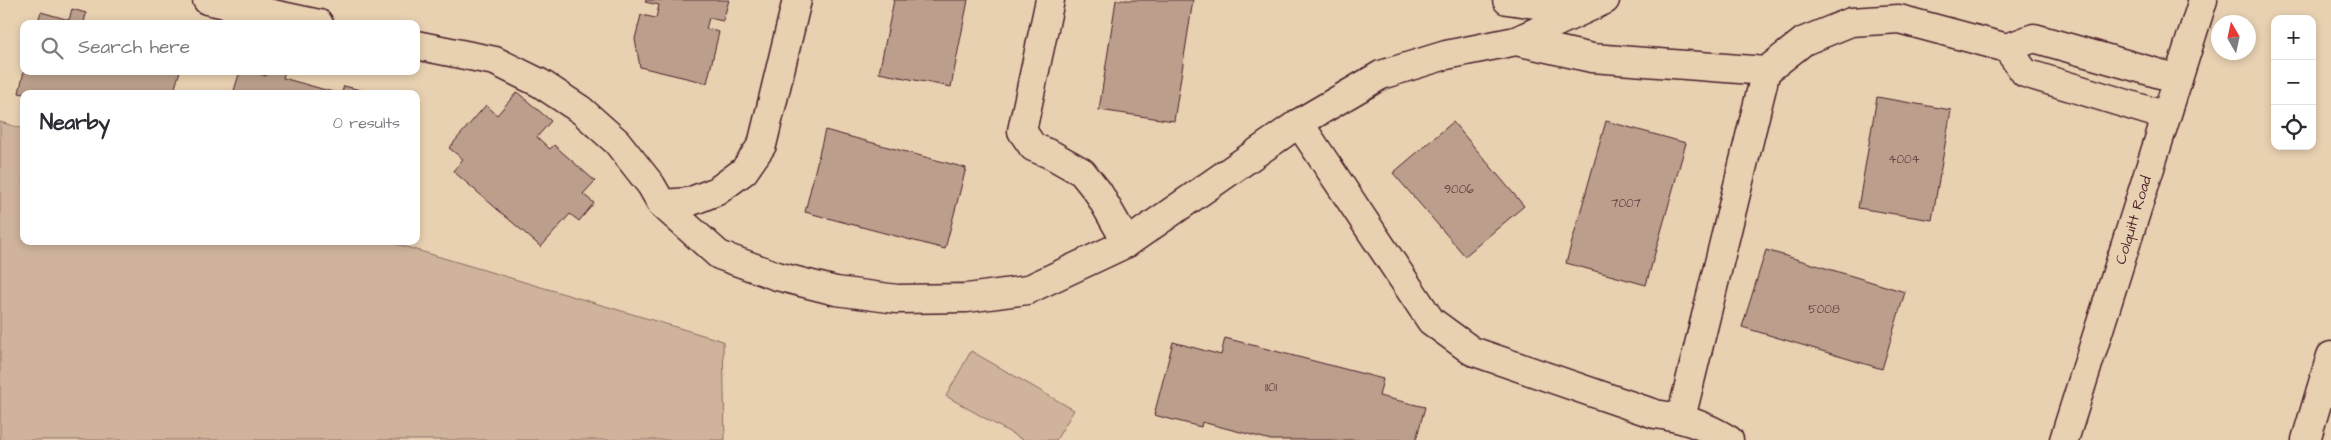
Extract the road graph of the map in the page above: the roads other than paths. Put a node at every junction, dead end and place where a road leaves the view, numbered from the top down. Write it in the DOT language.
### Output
graph roads {
  1 [pos="797,0"];
  2 [pos="1050,0"];
  3 [pos="1507,0"];
  4 [pos="1605,0"];
  5 [pos="2203,0"];
  6 [pos="221,1"];
  7 [pos="1580,5"];
  8 [pos="302,20"];
  9 [pos="1516,41"];
  10 [pos="420,45"];
  11 [pos="2007,48"];
  12 [pos="1766,71"];
  13 [pos="2178,79"];
  14 [pos="2166,116"];
  15 [pos="1299,123"];
  16 [pos="662,204"];
  17 [pos="1127,243"];
  18 [pos="2331,356"];
  19 [pos="1681,418"];
  20 [pos="1729,440"];
  21 [pos="2064,440"];
  22 [pos="2306,440"];
  1 -- 16 [label="main road"];
  2 -- 17 [label="main road"];
  3 -- 7 [label="main road"];
  4 -- 7 [label="main road"];
  5 -- 13 [label="main road, Colquitt Road"];
  6 -- 8 [label="main road"];
  7 -- 9 [label="main road"];
  9 -- 12 [label="main road"];
  9 -- 15 [label="main road"];
  10 -- 16 [label="main road"];
  11 -- 12 [label="main road"];
  11 -- 13 [label="main road"];
  11 -- 14 [label="main road"];
  12 -- 19 [label="main road"];
  13 -- 14 [label="main road, Colquitt Road"];
  14 -- 21 [label="main road, Colquitt Road"];
  15 -- 17 [label="main road"];
  15 -- 19 [label="main road"];
  16 -- 17 [label="main road"];
  18 -- 22 [label="main road"];
  19 -- 20 [label="main road"];
}
